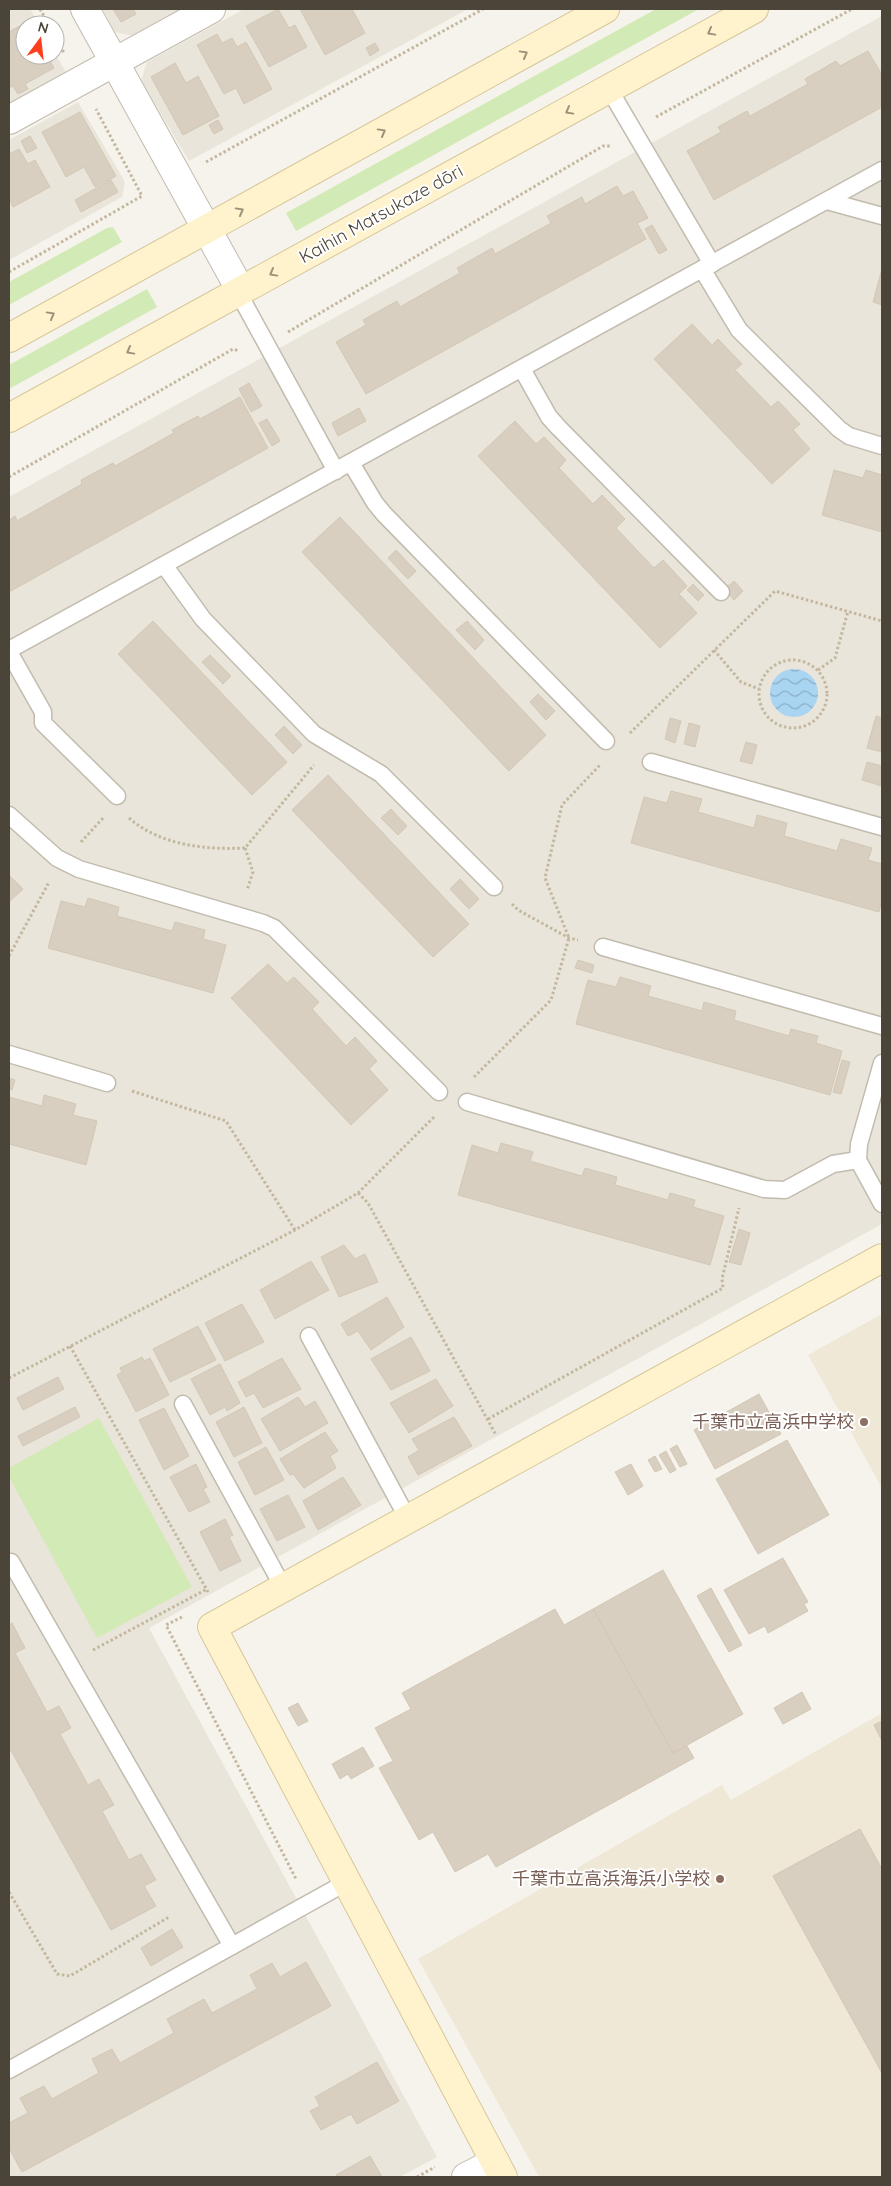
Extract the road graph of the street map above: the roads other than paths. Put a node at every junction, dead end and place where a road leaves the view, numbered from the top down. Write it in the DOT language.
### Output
graph roads {
  1 [pos="85,9"];
  2 [pos="211,9"];
  3 [pos="605,9"];
  4 [pos="754,9"];
  5 [pos="574,16"];
  6 [pos="114,62"];
  7 [pos="609,89"];
  8 [pos="9,120"];
  9 [pos="882,170"];
  10 [pos="826,201"];
  11 [pos="882,216"];
  12 [pos="206,229"];
  13 [pos="707,267"];
  14 [pos="241,291"];
  15 [pos="9,338"];
  16 [pos="522,369"];
  17 [pos="9,418"];
  18 [pos="882,446"];
  19 [pos="351,463"];
  20 [pos="336,471"];
  21 [pos="164,565"];
  22 [pos="721,592"];
  23 [pos="9,651"];
  24 [pos="606,741"];
  25 [pos="651,762"];
  26 [pos="117,796"];
  27 [pos="9,815"];
  28 [pos="882,827"];
  29 [pos="494,887"];
  30 [pos="603,947"];
  31 [pos="882,1026"];
  32 [pos="9,1054"];
  33 [pos="882,1063"];
  34 [pos="108,1084"];
  35 [pos="439,1092"];
  36 [pos="467,1102"];
  37 [pos="858,1160"];
  38 [pos="882,1204"];
  39 [pos="882,1258"];
  40 [pos="309,1336"];
  41 [pos="183,1404"];
  42 [pos="408,1519"];
  43 [pos="11,1562"];
  44 [pos="283,1587"];
  45 [pos="347,1882"];
  46 [pos="232,1946"];
  47 [pos="9,2070"];
  48 [pos="499,2170"];
  49 [pos="466,2177"];
  1 -- 6 [label="street"];
  2 -- 6 [label="street"];
  3 -- 5 [label="street"];
  4 -- 7 [label="street, Kaihin Matsukaze dōri, one-way"];
  12 -- 5 [label="street, one-way"];
  6 -- 8 [label="street"];
  6 -- 12 [label="street"];
  7 -- 13 [label="lane"];
  7 -- 14 [label="street, Kaihin Matsukaze dōri, one-way"];
  9 -- 10 [label="lane"];
  10 -- 11 [label="lane"];
  10 -- 13 [label="lane"];
  12 -- 14 [label="street"];
  15 -- 12 [label="street, one-way"];
  13 -- 16 [label="lane"];
  13 -- 18 [label="lane"];
  14 -- 17 [label="street, Kaihin Matsukaze dōri, one-way"];
  14 -- 20 [label="lane"];
  16 -- 19 [label="lane"];
  16 -- 22 [label="lane"];
  19 -- 20 [label="lane"];
  19 -- 24 [label="lane"];
  20 -- 21 [label="lane"];
  21 -- 23 [label="lane"];
  21 -- 29 [label="lane"];
  23 -- 26 [label="lane"];
  25 -- 28 [label="lane"];
  27 -- 35 [label="lane"];
  30 -- 31 [label="lane"];
  32 -- 34 [label="lane"];
  33 -- 37 [label="lane"];
  36 -- 37 [label="lane"];
  37 -- 38 [label="lane"];
  39 -- 42 [label="street"];
  40 -- 42 [label="lane"];
  41 -- 44 [label="lane"];
  42 -- 44 [label="street"];
  43 -- 46 [label="lane"];
  44 -- 45 [label="street"];
  45 -- 46 [label="lane"];
  45 -- 48 [label="street"];
  46 -- 47 [label="lane"];
  48 -- 49 [label="street"];
}
